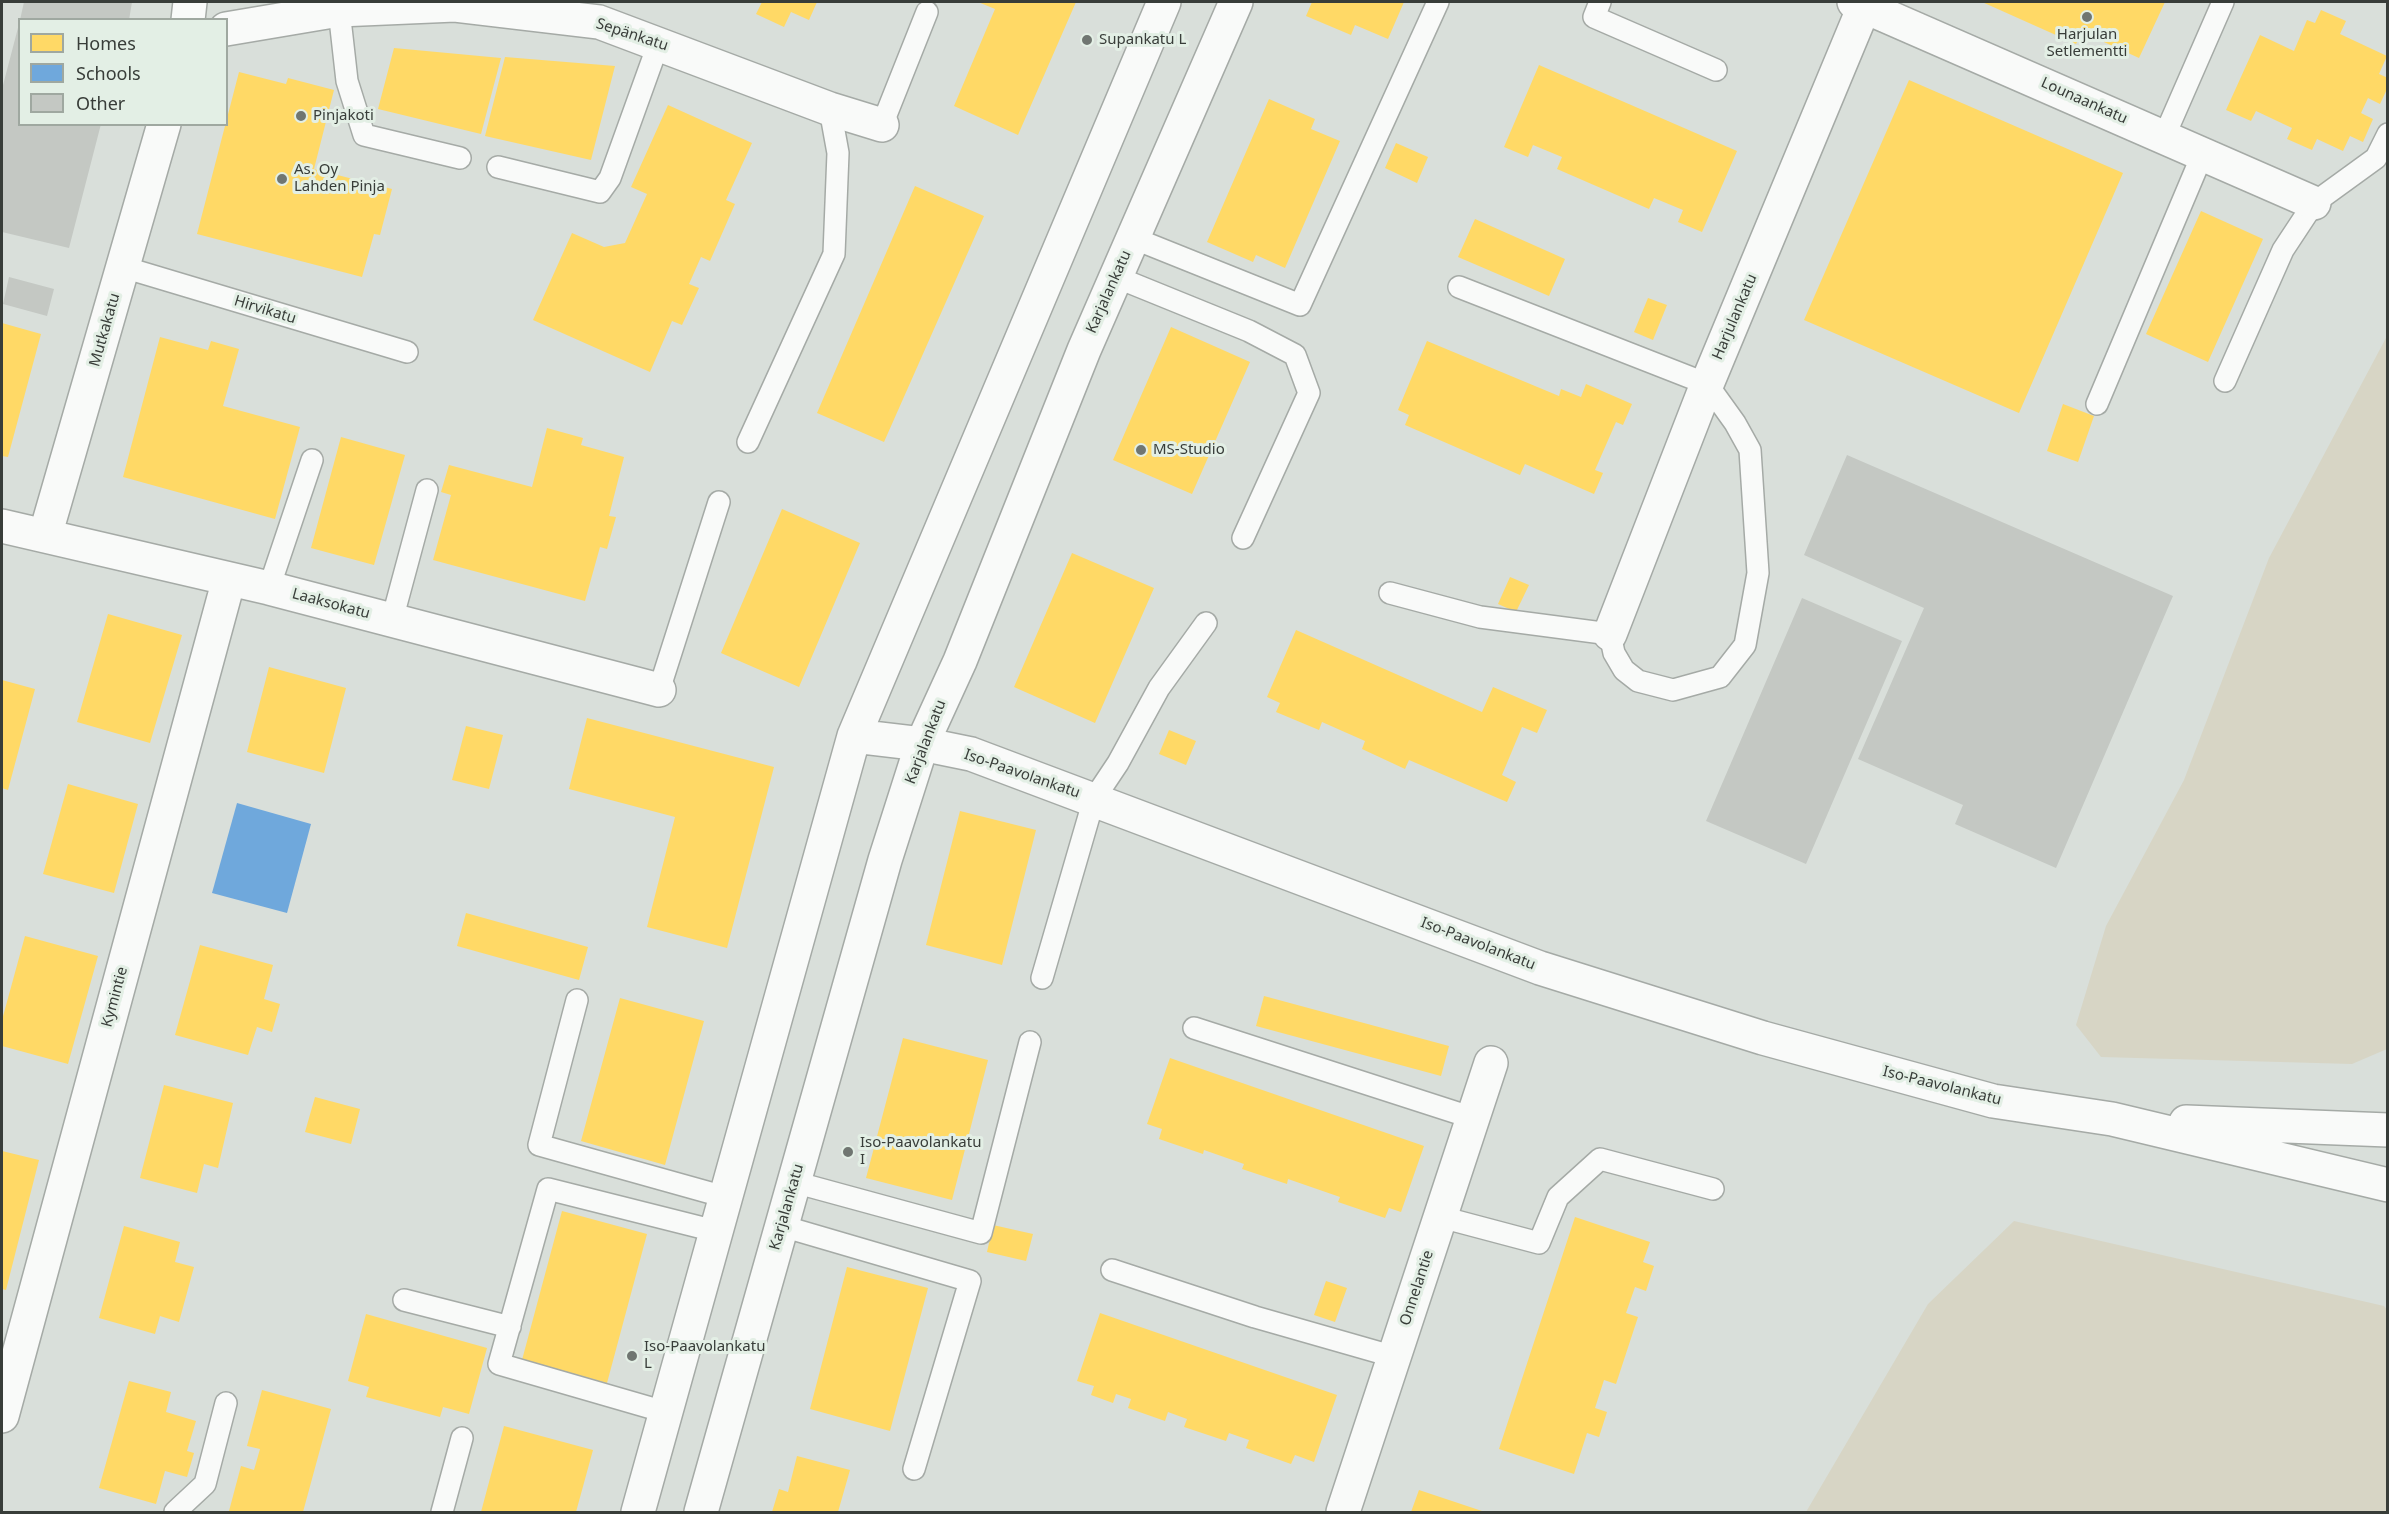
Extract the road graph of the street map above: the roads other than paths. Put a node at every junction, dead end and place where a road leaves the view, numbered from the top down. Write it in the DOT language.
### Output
graph roads {
  1 [pos="190,2"];
  2 [pos="1164,2"];
  3 [pos="1236,2"];
  4 [pos="1438,2"];
  5 [pos="1600,2"];
  6 [pos="2223,2"];
  7 [pos="1861,3"];
  8 [pos="339,10"];
  9 [pos="927,12"];
  10 [pos="188,18"];
  11 [pos="228,29"];
  12 [pos="659,42"];
  13 [pos="1716,70"];
  14 [pos="830,109"];
  15 [pos="882,125"];
  16 [pos="163,126"];
  17 [pos="2388,134"];
  18 [pos="2164,137"];
  19 [pos="2203,153"];
  20 [pos="460,158"];
  21 [pos="498,167"];
  22 [pos="2313,203"];
  23 [pos="1133,238"];
  24 [pos="123,267"];
  25 [pos="1116,277"];
  26 [pos="1459,287"];
  27 [pos="407,352"];
  28 [pos="2225,381"];
  29 [pos="1707,384"];
  30 [pos="2097,404"];
  31 [pos="748,442"];
  32 [pos="312,460"];
  33 [pos="427,490"];
  34 [pos="719,502"];
  35 [pos="2,526"];
  36 [pos="45,536"];
  37 [pos="1243,538"];
  38 [pos="229,579"];
  39 [pos="269,588"];
  40 [pos="1390,593"];
  41 [pos="392,620"];
  42 [pos="1206,623"];
  43 [pos="1610,634"];
  44 [pos="659,690"];
  45 [pos="854,736"];
  46 [pos="922,744"];
  47 [pos="1094,799"];
  48 [pos="1042,978"];
  49 [pos="577,1000"];
  50 [pos="1194,1028"];
  51 [pos="1030,1041"];
  52 [pos="1491,1063"];
  53 [pos="1473,1118"];
  54 [pos="2112,1119"];
  55 [pos="2388,1130"];
  56 [pos="794,1182"];
  57 [pos="2388,1185"];
  58 [pos="1713,1190"];
  59 [pos="725,1197"];
  60 [pos="1441,1217"];
  61 [pos="782,1226"];
  62 [pos="716,1231"];
  63 [pos="1112,1270"];
  64 [pos="404,1299"];
  65 [pos="510,1327"];
  66 [pos="1395,1357"];
  67 [pos="226,1402"];
  68 [pos="665,1413"];
  69 [pos="2,1416"];
  70 [pos="462,1438"];
  71 [pos="914,1469"];
  72 [pos="175,1512"];
  73 [pos="442,1512"];
  74 [pos="638,1512"];
  75 [pos="701,1512"];
  76 [pos="1343,1512"];
  1 -- 10 [label="main road"];
  2 -- 45 [label="main road"];
  3 -- 23 [label="main road, Karjalankatu"];
  4 -- 23 [label="lane"];
  5 -- 13 [label="lane"];
  6 -- 18 [label="lane"];
  7 -- 18 [label="main road, Lounaankatu"];
  7 -- 29 [label="main road, Harjulankatu"];
  8 -- 11 [label="main road, Sepänkatu"];
  8 -- 12 [label="main road, Sepänkatu"];
  8 -- 20 [label="lane"];
  9 -- 15 [label="lane"];
  12 -- 14 [label="main road, Sepänkatu"];
  12 -- 21 [label="lane"];
  14 -- 15 [label="main road, Sepänkatu"];
  14 -- 31 [label="lane"];
  16 -- 24 [label="main road, Mutkakatu"];
  17 -- 22 [label="lane"];
  18 -- 19 [label="main road, Lounaankatu"];
  19 -- 22 [label="main road, Lounaankatu"];
  19 -- 30 [label="lane"];
  22 -- 28 [label="lane"];
  23 -- 25 [label="main road, Karjalankatu"];
  24 -- 27 [label="lane, Hirvikatu"];
  24 -- 36 [label="main road, Mutkakatu"];
  25 -- 37 [label="lane"];
  25 -- 46 [label="main road, Karjalankatu"];
  26 -- 29 [label="lane"];
  29 -- 43 [label="main road, Harjulankatu"];
  29 -- 43 [label="lane"];
  32 -- 39 [label="lane"];
  33 -- 41 [label="lane"];
  34 -- 44 [label="lane"];
  35 -- 36 [label="main road, Laaksokatu"];
  36 -- 38 [label="main road, Laaksokatu"];
  38 -- 39 [label="main road, Laaksokatu"];
  38 -- 69 [label="main road, Kymintie"];
  39 -- 41 [label="main road, Laaksokatu"];
  40 -- 43 [label="lane"];
  41 -- 44 [label="main road, Laaksokatu"];
  42 -- 47 [label="lane"];
  45 -- 46 [label="main road, Iso-Paavolankatu"];
  45 -- 59 [label="main road"];
  46 -- 47 [label="main road, Iso-Paavolankatu"];
  46 -- 56 [label="main road, Karjalankatu"];
  47 -- 48 [label="lane"];
  47 -- 54 [label="main road, Iso-Paavolankatu"];
  49 -- 59 [label="lane"];
  50 -- 53 [label="lane"];
  51 -- 56 [label="lane"];
  52 -- 53 [label="main road, Onnelantie"];
  53 -- 60 [label="main road, Onnelantie"];
  54 -- 55 [label="main road, Iso-Paavolankatu"];
  54 -- 57 [label="main road, Iso-Paavolankatu"];
  56 -- 61 [label="main road, Karjalankatu"];
  58 -- 60 [label="lane"];
  59 -- 62 [label="main road"];
  60 -- 66 [label="main road, Onnelantie"];
  61 -- 71 [label="lane"];
  61 -- 75 [label="main road, Karjalankatu"];
  62 -- 65 [label="lane"];
  62 -- 68 [label="main road"];
  63 -- 66 [label="lane"];
  64 -- 65 [label="lane"];
  65 -- 68 [label="lane"];
  66 -- 76 [label="main road, Onnelantie"];
  67 -- 72 [label="lane"];
  68 -- 74 [label="main road"];
  70 -- 73 [label="lane"];
}
